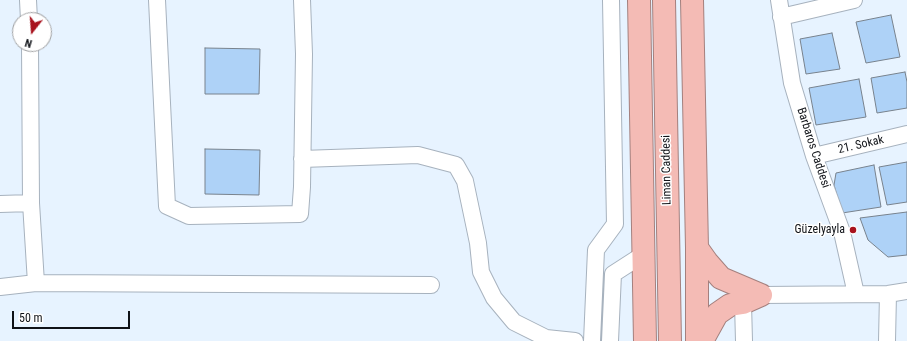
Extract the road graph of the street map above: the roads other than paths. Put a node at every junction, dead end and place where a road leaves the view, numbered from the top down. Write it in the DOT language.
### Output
graph roads {
  1 [pos="28,0"];
  2 [pos="157,0"];
  3 [pos="302,0"];
  4 [pos="611,0"];
  5 [pos="639,0"];
  6 [pos="664,0"];
  7 [pos="692,0"];
  8 [pos="779,0"];
  9 [pos="854,0"];
  10 [pos="29,12"];
  11 [pos="781,17"];
  12 [pos="30,52"];
  13 [pos="907,134"];
  14 [pos="814,156"];
  15 [pos="302,159"];
  16 [pos="31,203"];
  17 [pos="0,204"];
  18 [pos="697,248"];
  19 [pos="644,254"];
  20 [pos="36,283"];
  21 [pos="431,285"];
  22 [pos="0,287"];
  23 [pos="907,292"];
  24 [pos="856,294"];
  25 [pos="888,294"];
  26 [pos="752,299"];
  27 [pos="575,341"];
  28 [pos="592,341"];
  29 [pos="610,341"];
  30 [pos="645,341"];
  31 [pos="670,341"];
  32 [pos="696,341"];
  33 [pos="702,341"];
  34 [pos="744,341"];
  35 [pos="887,341"];
  1 -- 10 [label="street"];
  2 -- 15 [label="street"];
  3 -- 15 [label="street"];
  4 -- 28 [label="street"];
  5 -- 19 [label="highway, Liman Caddesi"];
  6 -- 31 [label="highway, Liman Caddesi"];
  7 -- 18 [label="highway"];
  8 -- 11 [label="street, Barbaros Caddesi"];
  9 -- 11 [label="street"];
  11 -- 14 [label="street, Barbaros Caddesi"];
  12 -- 16 [label="street"];
  13 -- 14 [label="street, 21. Sokak"];
  14 -- 24 [label="street, Barbaros Caddesi"];
  15 -- 27 [label="street"];
  16 -- 17 [label="street"];
  16 -- 20 [label="street"];
  18 -- 26 [label="highway"];
  18 -- 32 [label="highway"];
  19 -- 29 [label="street"];
  19 -- 30 [label="highway, Liman Caddesi"];
  20 -- 21 [label="street"];
  20 -- 22 [label="street"];
  23 -- 25 [label="street"];
  24 -- 25 [label="street"];
  24 -- 26 [label="street"];
  25 -- 35 [label="street"];
  26 -- 33 [label="highway"];
  26 -- 34 [label="street"];
}
